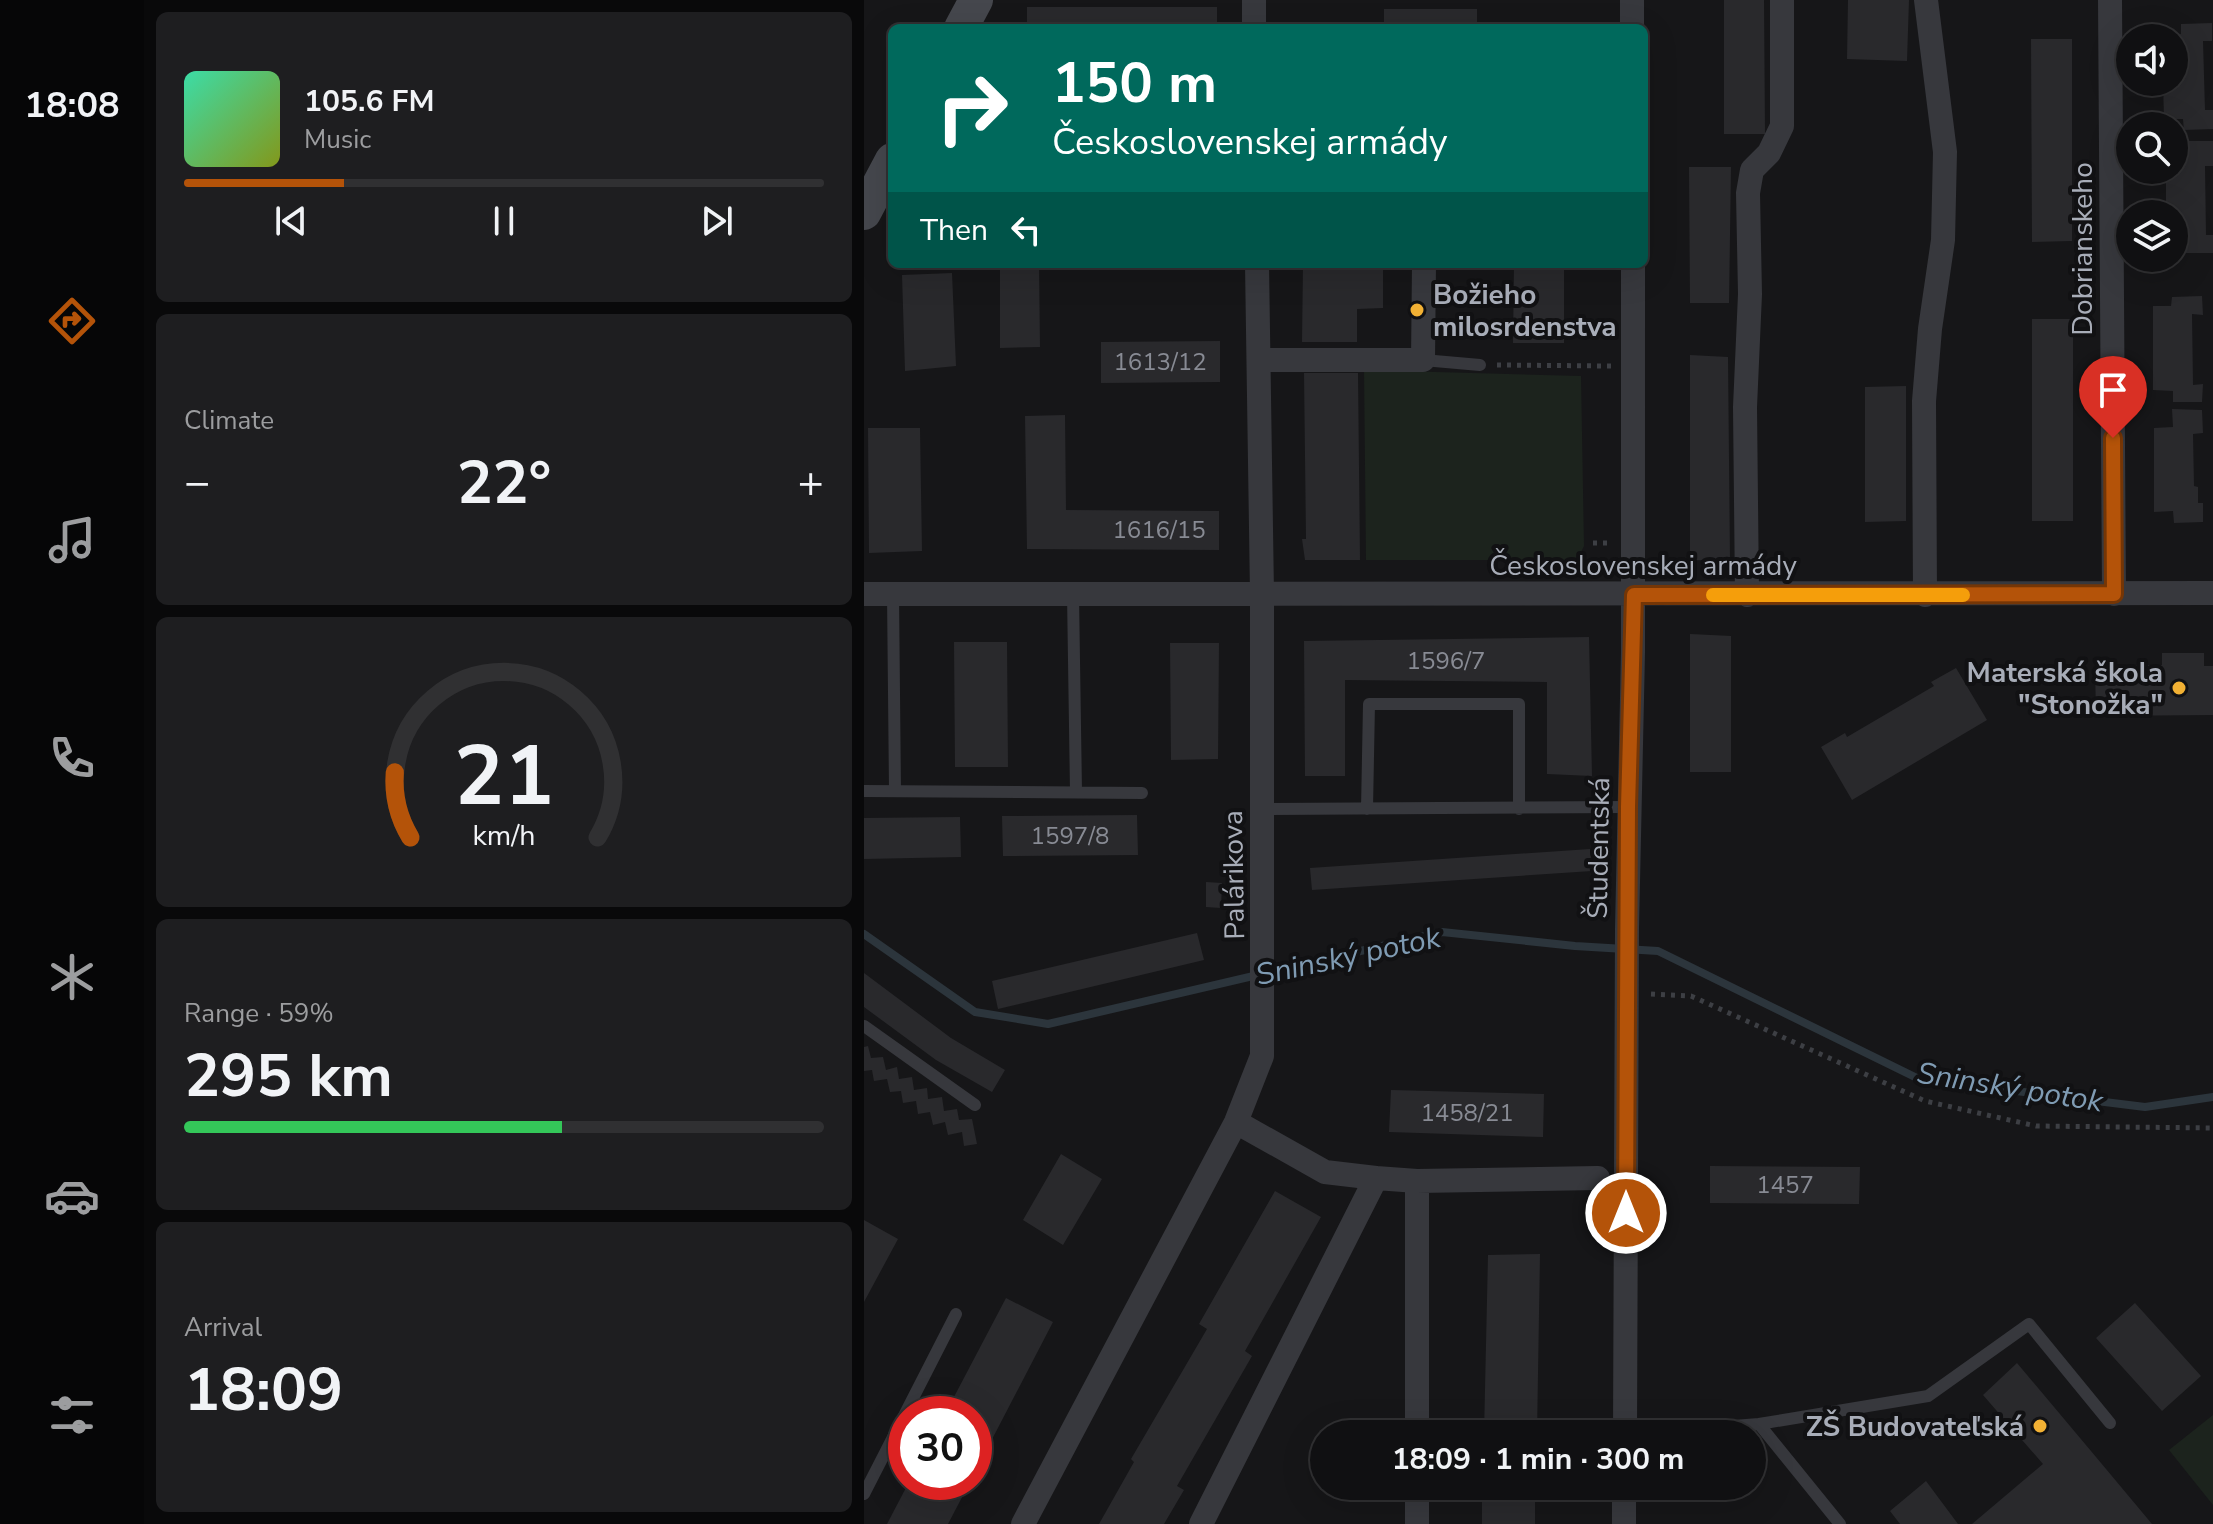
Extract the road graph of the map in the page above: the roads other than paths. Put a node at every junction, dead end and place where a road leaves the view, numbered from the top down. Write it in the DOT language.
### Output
graph roads {
  1 [pos="976,0"];
  2 [pos="1254,0"];
  3 [pos="1632,0"];
  4 [pos="1782,0"];
  5 [pos="1926,0"];
  6 [pos="2110,0"];
  7 [pos="963,24"];
  8 [pos="1254,24"];
  9 [pos="1632,24"];
  10 [pos="888,168"];
  11 [pos="864,213"];
  12 [pos="1257,268"];
  13 [pos="1424,268"];
  14 [pos="1633,268"];
  15 [pos="1260,360"];
  16 [pos="1423,360"];
  17 [pos="1480,365"];
  18 [pos="2213,593"];
  19 [pos="864,594"];
  20 [pos="893,594"];
  21 [pos="1073,594"];
  22 [pos="1262,594"];
  23 [pos="2114,594"];
  24 [pos="1634,595"];
  25 [pos="1747,595"];
  26 [pos="1925,595"];
  27 [pos="864,791"];
  28 [pos="895,791"];
  29 [pos="1076,792"];
  30 [pos="1142,793"];
  31 [pos="1628,807"];
  32 [pos="1262,809"];
  33 [pos="1367,809"];
  34 [pos="1519,809"];
  35 [pos="864,1026"];
  36 [pos="975,1105"];
  37 [pos="1236,1122"];
  38 [pos="1376,1178"];
  39 [pos="1598,1178"];
  40 [pos="1417,1181"];
  41 [pos="956,1314"];
  42 [pos="1417,1420"];
  43 [pos="1628,1420"];
  44 [pos="1766,1423"];
  45 [pos="2110,1423"];
  46 [pos="1766,1433"];
  47 [pos="864,1494"];
  48 [pos="1417,1500"];
  49 [pos="1624,1500"];
  50 [pos="1023,1524"];
  51 [pos="1201,1524"];
  52 [pos="1417,1524"];
  53 [pos="1624,1524"];
  54 [pos="1840,1524"];
  1 -- 7 [label="main road"];
  2 -- 8 [label="street"];
  3 -- 9 [label="street"];
  4 -- 25 [label="street"];
  5 -- 26 [label="street"];
  6 -- 23 [label="street, Dobrianskeho"];
  10 -- 11 [label="main road"];
  12 -- 15 [label="street, Palárikova"];
  13 -- 16 [label="street"];
  14 -- 24 [label="street, Študentská"];
  15 -- 16 [label="street"];
  15 -- 22 [label="street, Palárikova"];
  16 -- 17 [label="lane"];
  18 -- 23 [label="street, Československej armády"];
  19 -- 20 [label="street, Československej armády"];
  20 -- 21 [label="street, Československej armády"];
  20 -- 28 [label="lane"];
  21 -- 22 [label="street, Československej armády"];
  21 -- 29 [label="lane"];
  22 -- 24 [label="street, Československej armády"];
  22 -- 32 [label="street, Palárikova"];
  23 -- 26 [label="street, Československej armády"];
  24 -- 25 [label="street, Československej armády"];
  24 -- 31 [label="street, Študentská"];
  25 -- 26 [label="street, Československej armády"];
  27 -- 28 [label="lane"];
  28 -- 29 [label="lane"];
  29 -- 30 [label="lane"];
  31 -- 34 [label="lane"];
  31 -- 43 [label="street, Študentská"];
  32 -- 33 [label="lane"];
  32 -- 37 [label="street, Palárikova"];
  33 -- 34 [label="lane"];
  33 -- 34 [label="lane"];
  35 -- 36 [label="lane"];
  37 -- 38 [label="street"];
  37 -- 50 [label="street, Palárikova"];
  38 -- 40 [label="street"];
  38 -- 51 [label="street"];
  39 -- 40 [label="street"];
  40 -- 42 [label="street"];
  41 -- 47 [label="lane"];
  44 -- 45 [label="lane"];
  46 -- 54 [label="lane"];
  48 -- 52 [label="street"];
  49 -- 53 [label="street"];
}
